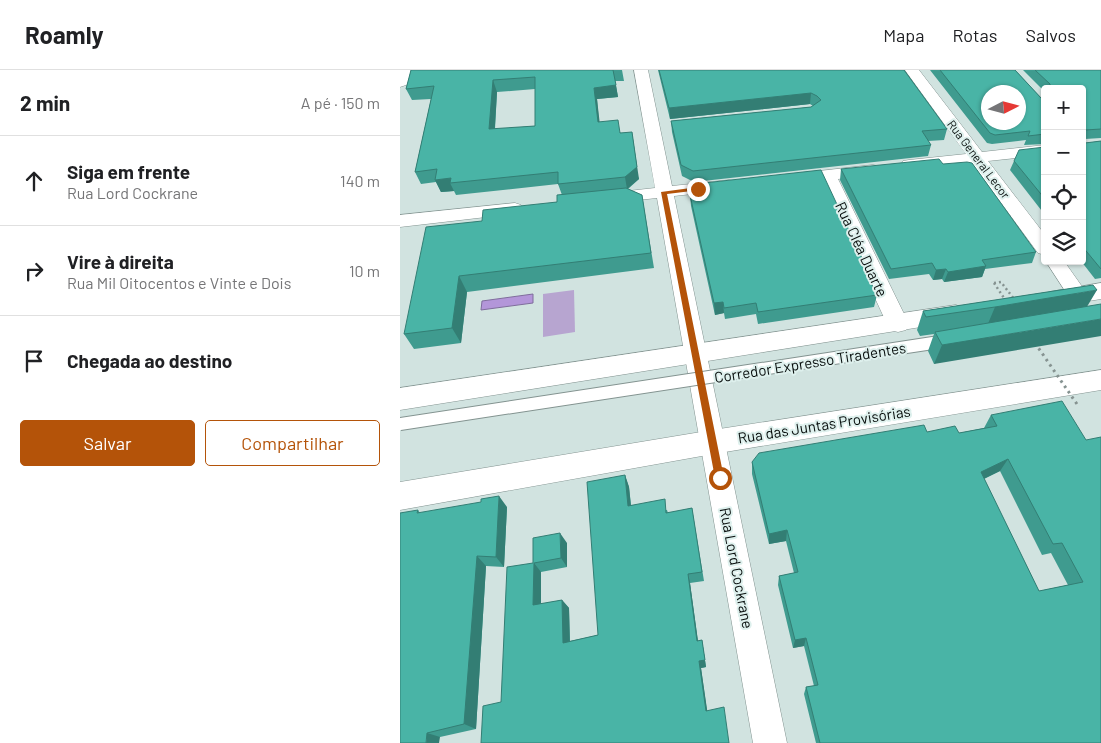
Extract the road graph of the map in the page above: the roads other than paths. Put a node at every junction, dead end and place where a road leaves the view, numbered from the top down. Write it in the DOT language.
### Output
graph roads {
  1 [pos="641,70"];
  2 [pos="912,70"];
  3 [pos="429,74"];
  4 [pos="405,76"];
  5 [pos="671,125"];
  6 [pos="651,127"];
  7 [pos="1041,150"];
  8 [pos="978,157"];
  9 [pos="827,175"];
  10 [pos="772,181"];
  11 [pos="744,184"];
  12 [pos="664,192"];
  13 [pos="589,201"];
  14 [pos="529,207"];
  15 [pos="400,222"];
  16 [pos="1041,244"];
  17 [pos="1058,265"];
  18 [pos="1090,293"];
  19 [pos="1014,305"];
  20 [pos="981,311"];
  21 [pos="898,324"];
  22 [pos="954,340"];
  23 [pos="698,361"];
  24 [pos="1101,380"];
  25 [pos="400,399"];
  26 [pos="400,424"];
  27 [pos="711,433"];
  28 [pos="400,496"];
  29 [pos="770,743"];
  1 -- 6 [label="street, Rua Lord Cockrane"];
  2 -- 8 [label="street, Rua General Lecor"];
  3 -- 4 [label="main road"];
  5 -- 6 [label="street"];
  6 -- 12 [label="street, Rua Lord Cockrane"];
  7 -- 8 [label="street"];
  8 -- 9 [label="street"];
  8 -- 16 [label="street, Rua General Lecor"];
  9 -- 10 [label="street"];
  9 -- 21 [label="street, Rua Cléa Duarte"];
  11 -- 12 [label="street"];
  12 -- 13 [label="street"];
  12 -- 23 [label="street, Rua Lord Cockrane"];
  14 -- 15 [label="street"];
  17 -- 18 [label="street"];
  18 -- 19 [label="main road"];
  20 -- 21 [label="main road"];
  21 -- 23 [label="main road"];
  22 -- 26 [label="lane, Corredor Expresso Tiradentes, bridge"];
  23 -- 25 [label="main road"];
  23 -- 27 [label="street, Rua Lord Cockrane"];
  24 -- 27 [label="main road, Rua das Juntas Provisórias"];
  27 -- 28 [label="main road, Rua das Juntas Provisórias"];
  27 -- 29 [label="street, Rua Lord Cockrane"];
}
